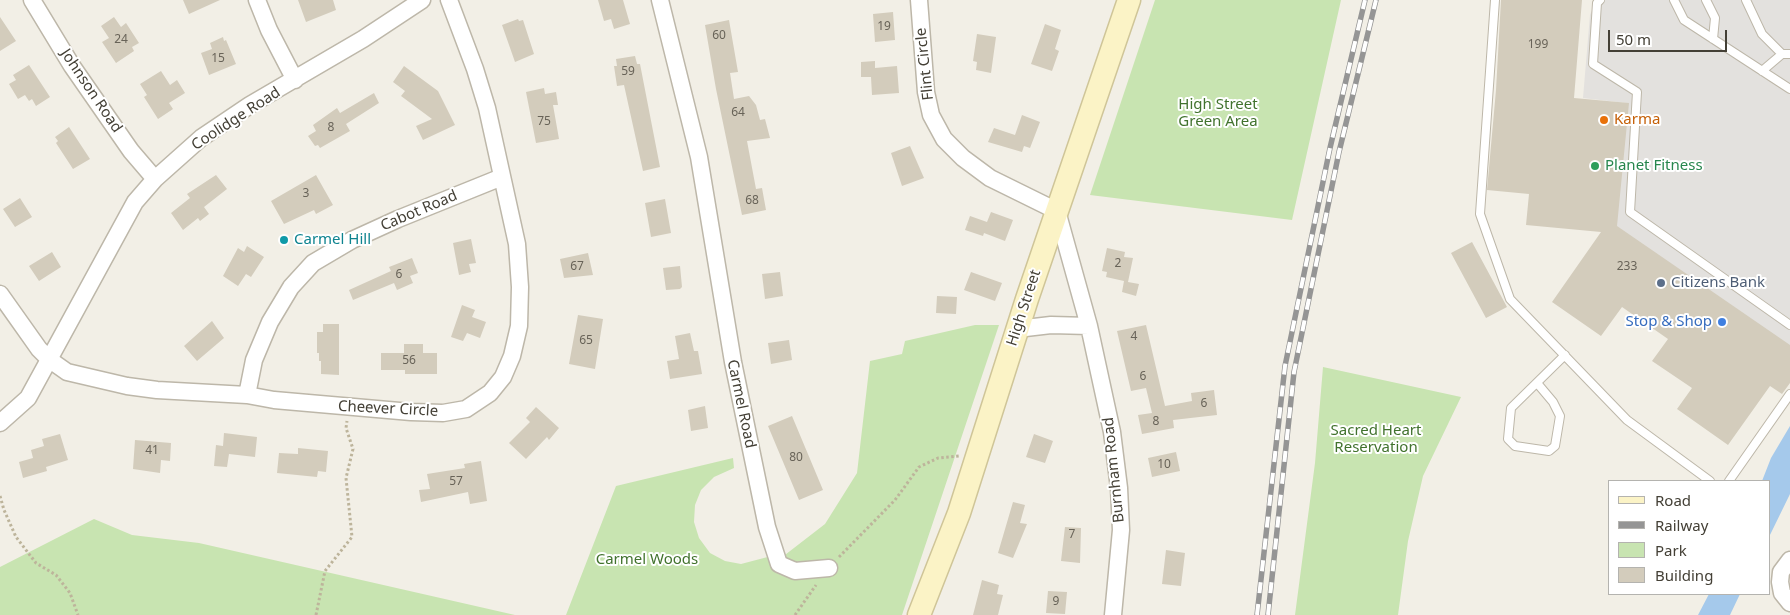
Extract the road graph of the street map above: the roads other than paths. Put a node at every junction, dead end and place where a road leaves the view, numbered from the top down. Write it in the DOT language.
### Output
graph roads {
  1 [pos="32,0"];
  2 [pos="257,0"];
  3 [pos="422,0"];
  4 [pos="449,0"];
  5 [pos="660,0"];
  6 [pos="919,0"];
  7 [pos="1129,0"];
  8 [pos="1495,0"];
  9 [pos="1600,0"];
  10 [pos="1674,0"];
  11 [pos="1706,0"];
  12 [pos="1746,0"];
  13 [pos="1713,39"];
  14 [pos="1786,54"];
  15 [pos="1762,71"];
  16 [pos="296,80"];
  17 [pos="1790,89"];
  18 [pos="502,177"];
  19 [pos="155,179"];
  20 [pos="1057,211"];
  21 [pos="0,294"];
  22 [pos="1790,325"];
  23 [pos="1089,326"];
  24 [pos="1017,329"];
  25 [pos="1565,355"];
  26 [pos="50,360"];
  27 [pos="1537,383"];
  28 [pos="1790,394"];
  29 [pos="247,395"];
  30 [pos="0,423"];
  31 [pos="1709,480"];
  32 [pos="1730,480"];
  33 [pos="1790,560"];
  34 [pos="829,568"];
  35 [pos="1790,603"];
  36 [pos="919,615"];
  37 [pos="1113,615"];
  1 -- 19 [label="street, Johnson Road"];
  2 -- 16 [label="street"];
  3 -- 16 [label="street, Coolidge Road"];
  4 -- 18 [label="street, Cheever Circle"];
  5 -- 34 [label="street, Carmel Road"];
  6 -- 20 [label="street, Flint Circle"];
  7 -- 20 [label="main road, High Street"];
  8 -- 25 [label="lane"];
  9 -- 22 [label="lane"];
  10 -- 13 [label="lane"];
  11 -- 13 [label="lane"];
  12 -- 14 [label="lane"];
  13 -- 15 [label="lane"];
  14 -- 15 [label="lane"];
  15 -- 17 [label="lane"];
  16 -- 19 [label="street, Coolidge Road"];
  18 -- 29 [label="street, Cabot Road"];
  18 -- 29 [label="street, Cheever Circle"];
  19 -- 26 [label="street, Coolidge Road"];
  20 -- 23 [label="street, Burnham Road"];
  20 -- 24 [label="main road, High Street"];
  21 -- 26 [label="street, Cheever Circle"];
  23 -- 24 [label="street"];
  23 -- 37 [label="street, Burnham Road"];
  24 -- 36 [label="main road, High Street"];
  25 -- 27 [label="lane"];
  25 -- 31 [label="lane"];
  26 -- 29 [label="street, Cheever Circle"];
  26 -- 30 [label="street, Coolidge Road"];
  27 -- 27 [label="lane"];
  28 -- 32 [label="lane"];
  33 -- 35 [label="street"];
}
